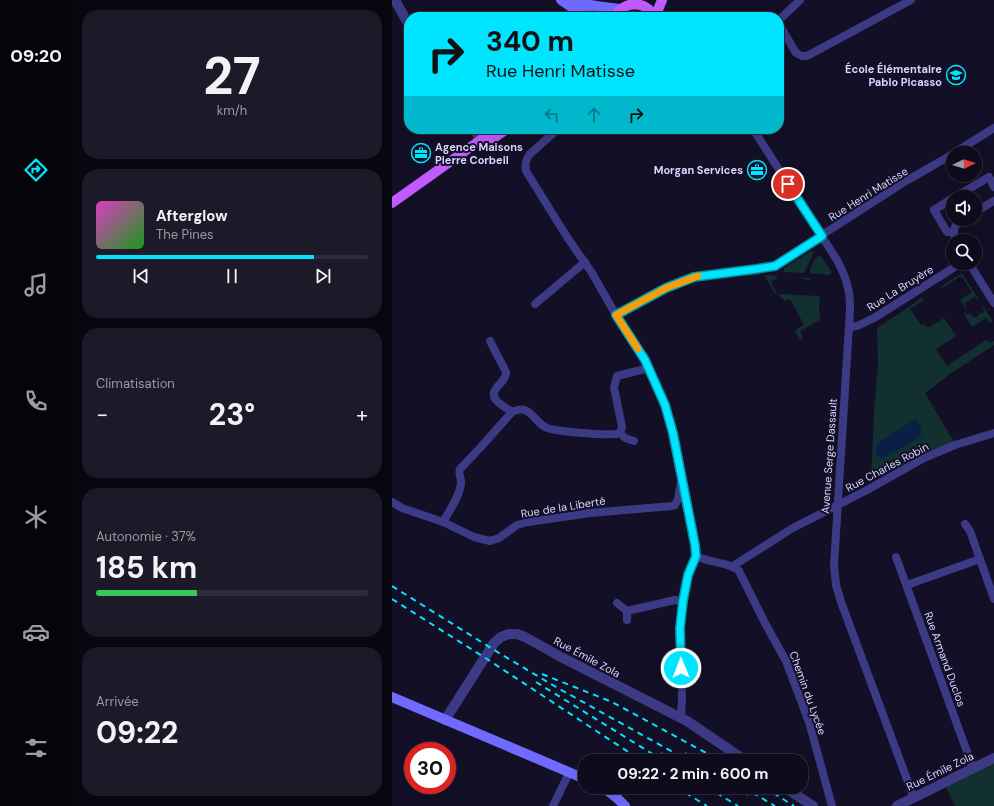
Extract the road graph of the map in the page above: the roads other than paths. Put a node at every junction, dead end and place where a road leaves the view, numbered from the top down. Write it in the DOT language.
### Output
graph roads {
  1 [pos="395,0"];
  2 [pos="560,0"];
  3 [pos="575,0"];
  4 [pos="662,0"];
  5 [pos="800,0"];
  6 [pos="911,0"];
  7 [pos="640,2"];
  8 [pos="901,2"];
  9 [pos="582,12"];
  10 [pos="613,12"];
  11 [pos="618,12"];
  12 [pos="650,12"];
  13 [pos="657,12"];
  14 [pos="784,15"];
  15 [pos="404,16"];
  16 [pos="784,33"];
  17 [pos="994,128"];
  18 [pos="477,134"];
  19 [pos="488,134"];
  20 [pos="500,134"];
  21 [pos="552,134"];
  22 [pos="756,134"];
  23 [pos="480,139"];
  24 [pos="965,146"];
  25 [pos="946,158"];
  26 [pos="435,174"];
  27 [pos="994,187"];
  28 [pos="967,190"];
  29 [pos="994,201"];
  30 [pos="392,203"];
  31 [pos="946,203"];
  32 [pos="982,208"];
  33 [pos="955,226"];
  34 [pos="954,232"];
  35 [pos="822,236"];
  36 [pos="585,262"];
  37 [pos="950,270"];
  38 [pos="973,270"];
  39 [pos="994,303"];
  40 [pos="535,304"];
  41 [pos="616,315"];
  42 [pos="849,327"];
  43 [pos="490,341"];
  44 [pos="649,368"];
  45 [pos="512,412"];
  46 [pos="620,433"];
  47 [pos="994,433"];
  48 [pos="634,442"];
  49 [pos="681,479"];
  50 [pos="392,502"];
  51 [pos="838,505"];
  52 [pos="444,522"];
  53 [pos="965,524"];
  54 [pos="696,556"];
  55 [pos="896,557"];
  56 [pos="980,559"];
  57 [pos="734,566"];
  58 [pos="907,585"];
  59 [pos="994,599"];
  60 [pos="683,601"];
  61 [pos="617,603"];
  62 [pos="392,697"];
  63 [pos="681,718"];
  64 [pos="445,720"];
  65 [pos="735,754"];
  66 [pos="994,758"];
  67 [pos="973,768"];
  68 [pos="569,772"];
  69 [pos="578,776"];
  70 [pos="613,794"];
  71 [pos="795,794"];
  72 [pos="914,798"];
  73 [pos="553,806"];
  74 [pos="625,806"];
  75 [pos="813,806"];
  76 [pos="832,806"];
  77 [pos="896,806"];
  1 -- 15 [label="street"];
  2 -- 9 [label="main road"];
  3 -- 10 [label="main road"];
  4 -- 13 [label="main road"];
  5 -- 14 [label="street"];
  6 -- 8 [label="street"];
  7 -- 11 [label="main road"];
  7 -- 12 [label="main road"];
  8 -- 16 [label="street"];
  17 -- 24 [label="street, Rue Henri Matisse"];
  18 -- 23 [label="street"];
  19 -- 23 [label="main road"];
  20 -- 26 [label="main road"];
  21 -- 36 [label="street"];
  22 -- 35 [label="street, Avenue Serge Dassault"];
  23 -- 26 [label="main road"];
  25 -- 35 [label="street, Rue Henri Matisse"];
  26 -- 30 [label="main road"];
  27 -- 28 [label="street"];
  29 -- 32 [label="street"];
  31 -- 34 [label="street"];
  33 -- 34 [label="street"];
  35 -- 41 [label="street, Rue Henri Matisse"];
  35 -- 42 [label="street, Avenue Serge Dassault"];
  36 -- 40 [label="street"];
  36 -- 41 [label="street"];
  37 -- 42 [label="street, Rue La Bruyère"];
  38 -- 39 [label="street"];
  41 -- 44 [label="street"];
  42 -- 51 [label="street, Avenue Serge Dassault"];
  43 -- 45 [label="street"];
  44 -- 46 [label="street"];
  44 -- 49 [label="street"];
  45 -- 46 [label="street"];
  45 -- 52 [label="street"];
  46 -- 48 [label="street"];
  47 -- 51 [label="street, Rue Charles Robin"];
  49 -- 52 [label="street, Rue de la Liberté"];
  49 -- 54 [label="street"];
  50 -- 52 [label="street, Rue de la Liberté"];
  51 -- 57 [label="street, Rue Charles Robin"];
  51 -- 72 [label="street, Avenue Serge Dassault"];
  53 -- 56 [label="street"];
  54 -- 57 [label="street"];
  54 -- 60 [label="street"];
  55 -- 58 [label="street, Rue Armand Duclos"];
  56 -- 58 [label="street"];
  56 -- 59 [label="street"];
  57 -- 76 [label="street, Chemin du Lycée"];
  58 -- 67 [label="street, Rue Armand Duclos"];
  60 -- 61 [label="street"];
  60 -- 63 [label="street"];
  62 -- 64 [label="main road"];
  63 -- 64 [label="street, Rue Émile Zola"];
  63 -- 65 [label="street, Rue Émile Zola"];
  64 -- 68 [label="main road"];
  66 -- 67 [label="street, Rue Émile Zola"];
  67 -- 72 [label="street, Rue Émile Zola"];
  68 -- 69 [label="main road"];
  68 -- 73 [label="street"];
  70 -- 74 [label="main road"];
  71 -- 75 [label="street"];
  72 -- 77 [label="street, Rue Émile Zola"];
}
